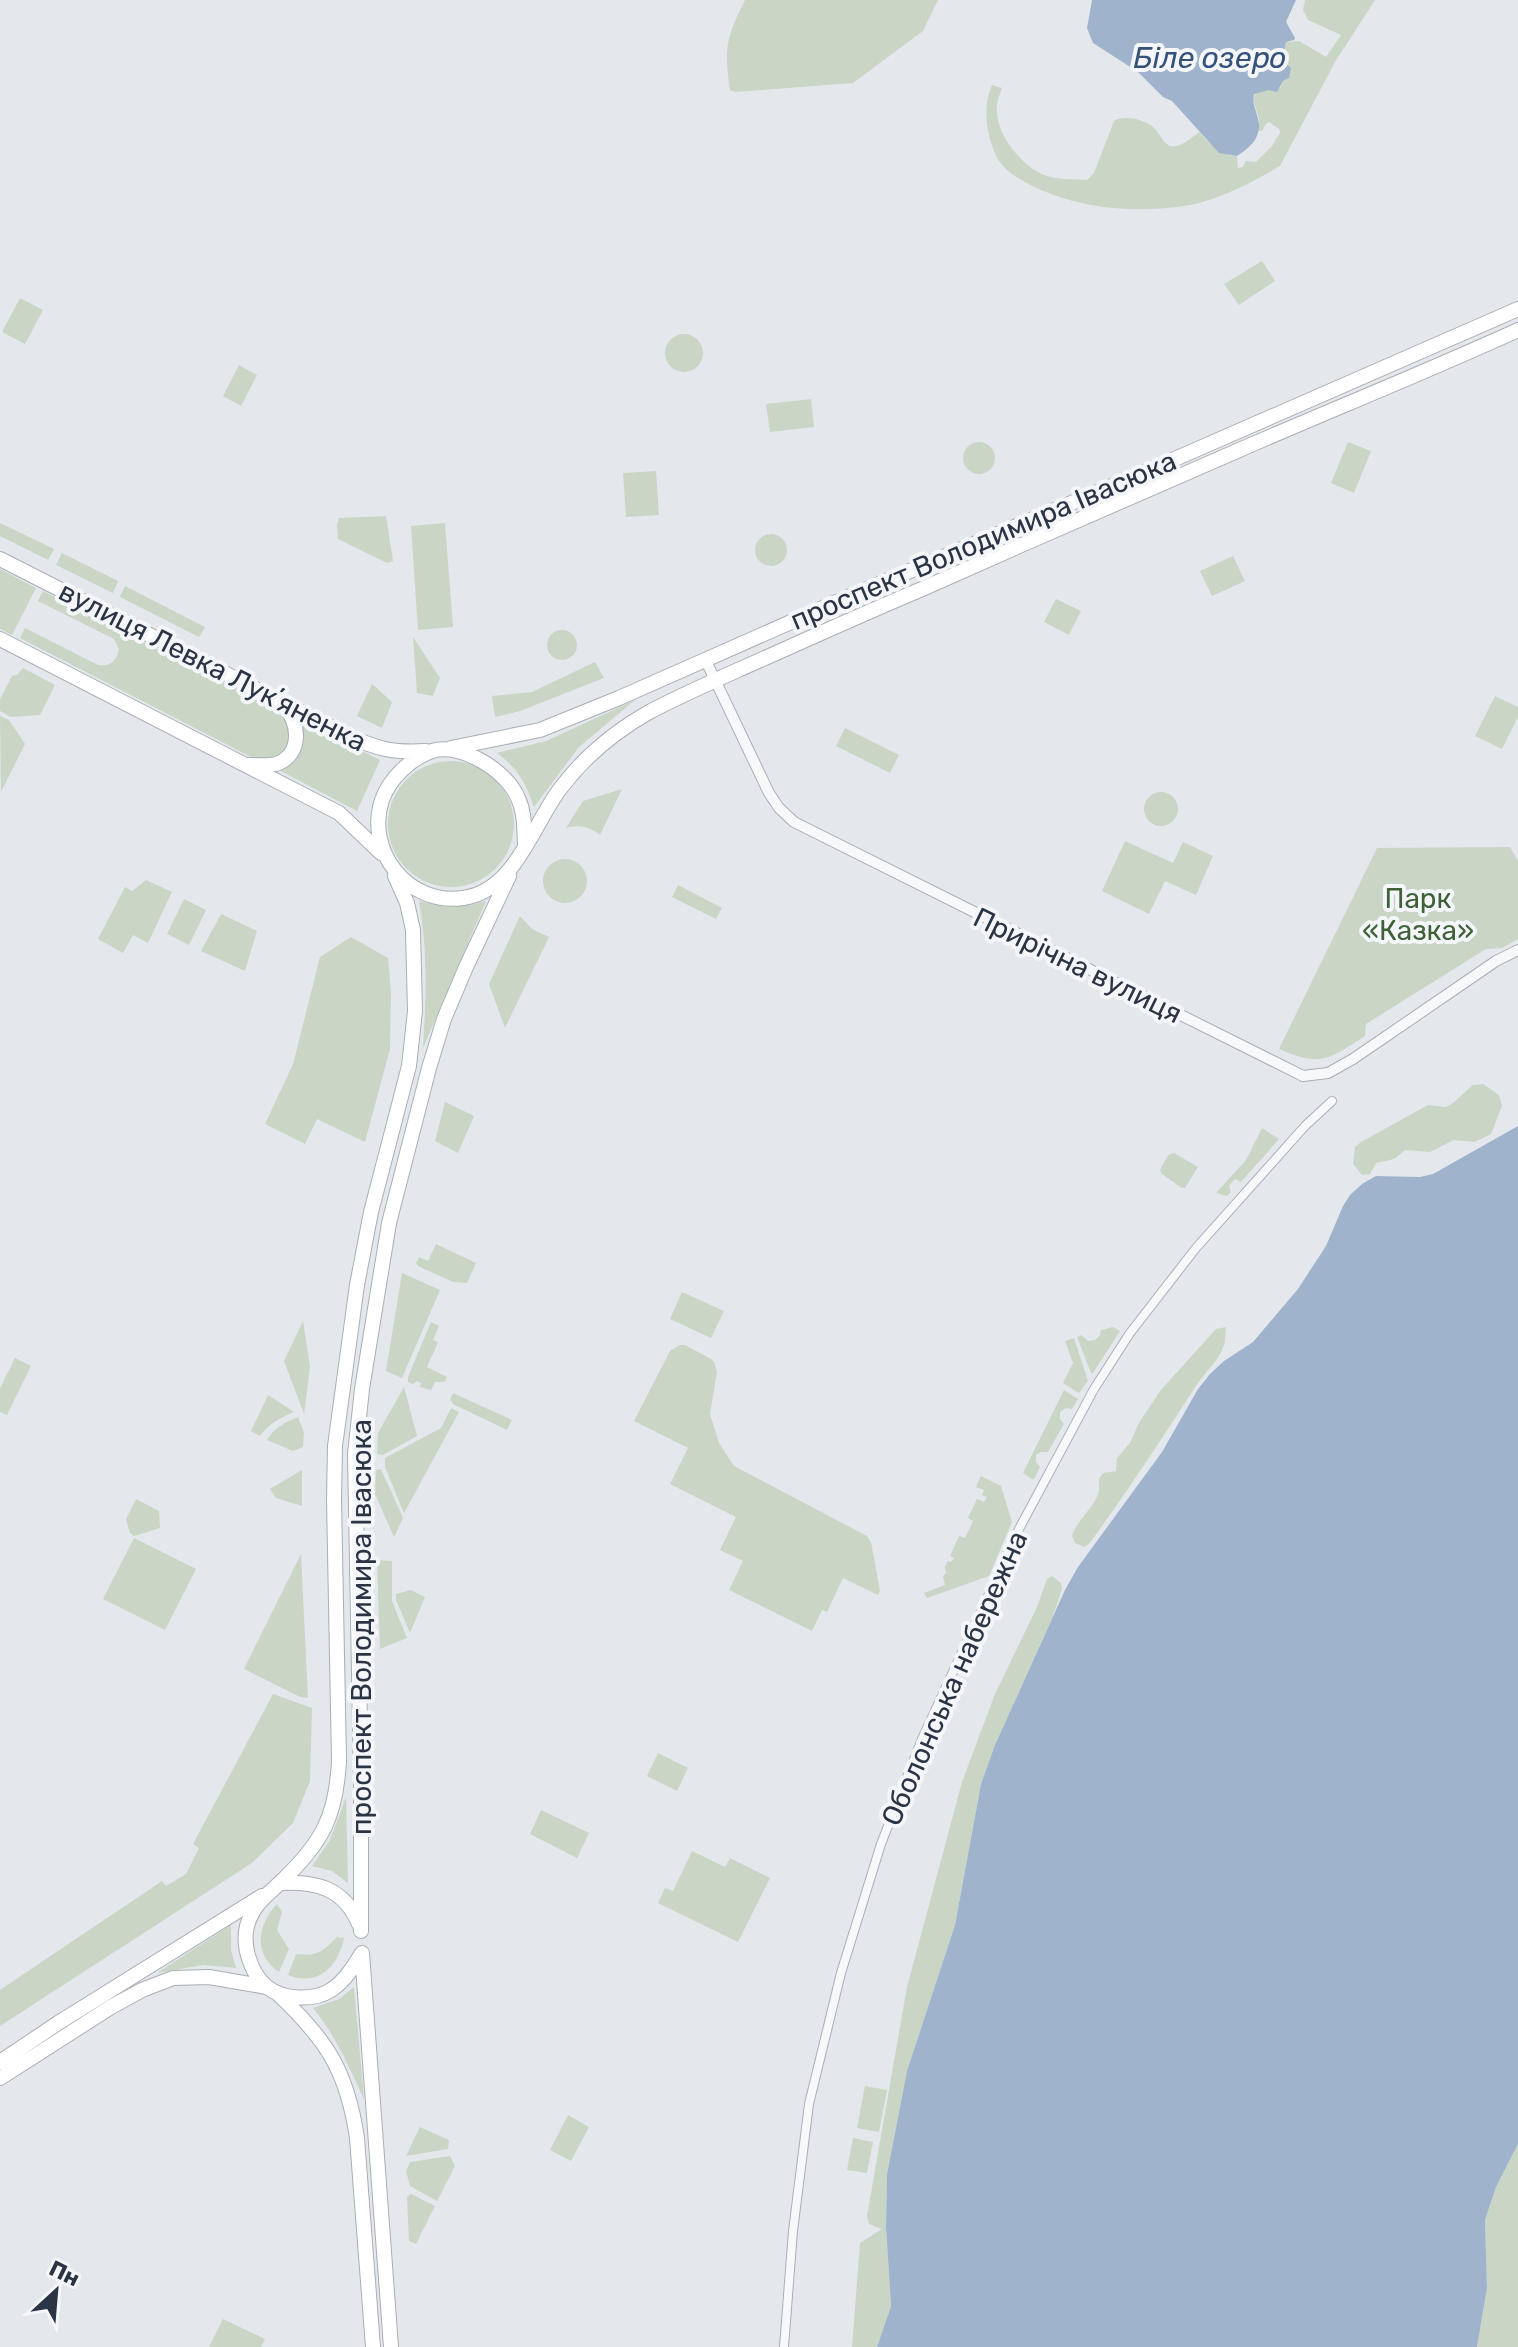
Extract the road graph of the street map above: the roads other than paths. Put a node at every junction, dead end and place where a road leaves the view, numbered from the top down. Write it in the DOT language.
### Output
graph roads {
  1 [pos="1518,309"];
  2 [pos="1518,330"];
  3 [pos="0,559"];
  4 [pos="0,639"];
  5 [pos="706,661"];
  6 [pos="715,680"];
  7 [pos="278,701"];
  8 [pos="436,750"];
  9 [pos="245,765"];
  10 [pos="525,845"];
  11 [pos="388,862"];
  12 [pos="513,868"];
  13 [pos="1518,950"];
  14 [pos="1332,1101"];
  15 [pos="280,1883"];
  16 [pos="265,1894"];
  17 [pos="361,1931"];
  18 [pos="362,1953"];
  19 [pos="272,1990"];
  20 [pos="0,2062"];
  21 [pos="0,2078"];
  22 [pos="373,2347"];
  23 [pos="391,2347"];
  24 [pos="784,2347"];
  1 -- 5 [label="main road, проспект Володимира Івасюка"];
  2 -- 6 [label="main road, проспект Володимира Івасюка"];
  3 -- 7 [label="main road, вулиця Левка Лукʼяненка"];
  4 -- 9 [label="main road"];
  5 -- 6 [label="street, Прирічна вулиця"];
  5 -- 8 [label="main road, проспект Володимира Івасюка"];
  6 -- 10 [label="main road, проспект Володимира Івасюка"];
  6 -- 13 [label="street, Прирічна вулиця"];
  7 -- 8 [label="main road, вулиця Левка Лукʼяненка"];
  7 -- 9 [label="main road"];
  8 -- 10 [label="main road"];
  8 -- 11 [label="main road"];
  9 -- 11 [label="main road"];
  10 -- 12 [label="main road"];
  11 -- 12 [label="main road"];
  11 -- 15 [label="main road, проспект Володимира Івасюка"];
  12 -- 17 [label="main road, проспект Володимира Івасюка"];
  14 -- 24 [label="street, Оболонська набережна"];
  15 -- 16 [label="main road"];
  15 -- 17 [label="main road"];
  16 -- 19 [label="main road"];
  16 -- 20 [label="main road"];
  17 -- 18 [label="main road"];
  18 -- 19 [label="main road"];
  18 -- 23 [label="main road"];
  19 -- 21 [label="main road"];
  19 -- 22 [label="main road"];
}
